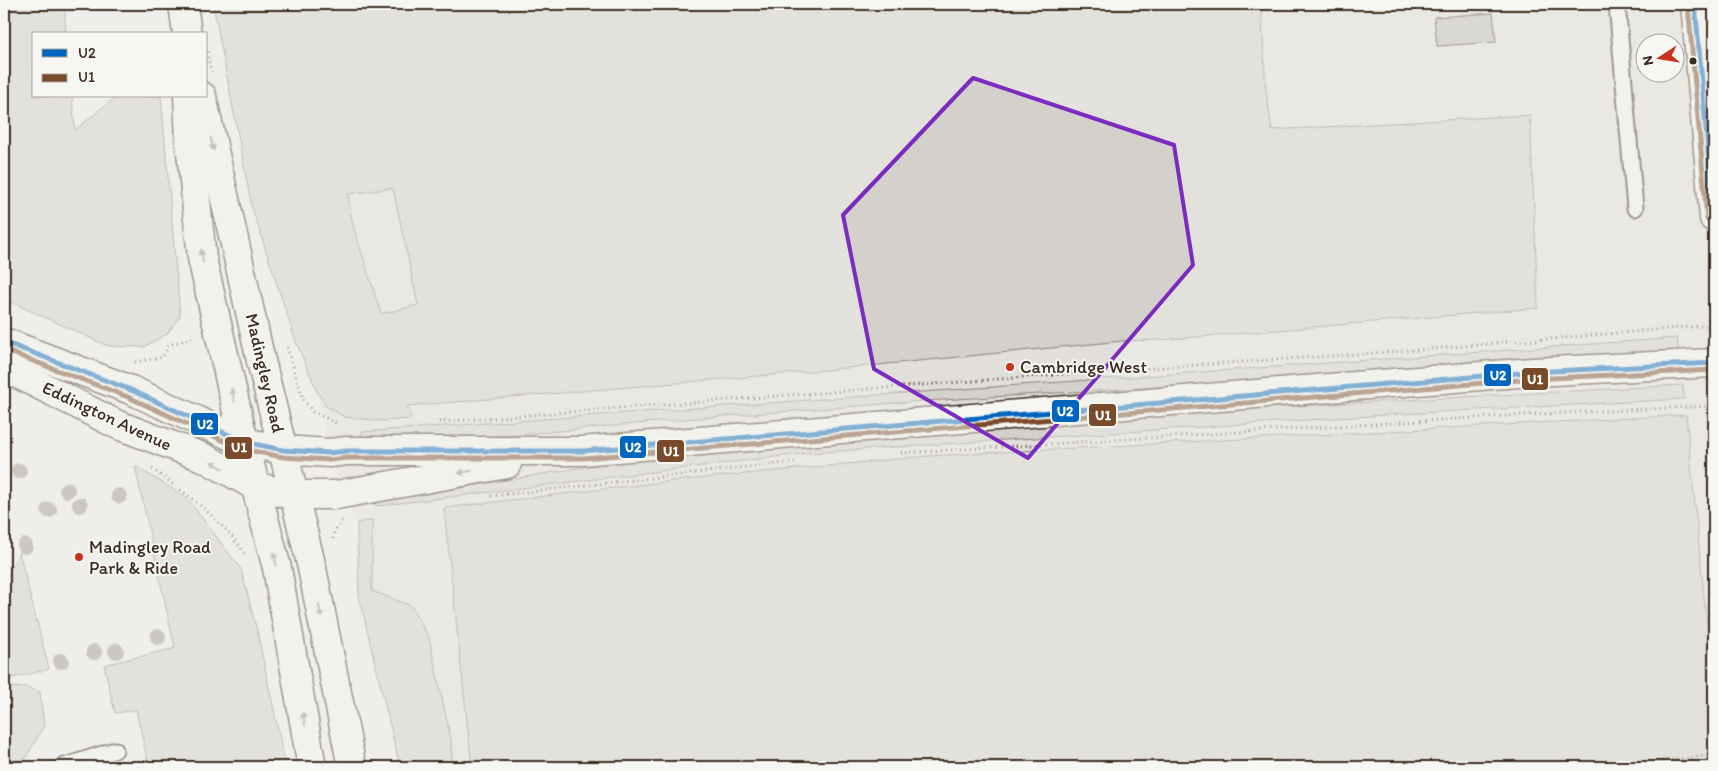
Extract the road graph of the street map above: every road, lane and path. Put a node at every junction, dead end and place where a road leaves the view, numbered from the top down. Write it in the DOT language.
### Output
graph roads {
  1 [pos="1617,4"];
  2 [pos="1701,8"];
  3 [pos="188,98"];
  4 [pos="202,98"];
  5 [pos="1635,208"];
  6 [pos="1714,218"];
  7 [pos="1714,325"];
  8 [pos="4,342"];
  9 [pos="291,354"];
  10 [pos="1714,363"];
  11 [pos="4,367"];
  12 [pos="1714,406"];
  13 [pos="434,422"];
  14 [pos="341,425"];
  15 [pos="244,442"];
  16 [pos="283,450"];
  17 [pos="582,451"];
  18 [pos="895,454"];
  19 [pos="798,462"];
  20 [pos="147,465"];
  21 [pos="257,487"];
  22 [pos="294,495"];
  23 [pos="482,498"];
  24 [pos="246,556"];
  25 [pos="115,750"];
  26 [pos="1714,755"];
  27 [pos="1612,766"];
  28 [pos="62,767"];
  29 [pos="312,767"];
  30 [pos="352,767"];
  1 -- 5 [label="lane"];
  2 -- 6 [label="street"];
  15 -- 3 [label="street, Madingley Road, one-way"];
  4 -- 16 [label="street, Madingley Road, one-way"];
  7 -- 13 [label="path"];
  8 -- 15 [label="street, Eddington Avenue"];
  9 -- 14 [label="path"];
  10 -- 17 [label="street"];
  21 -- 11 [label="street, Eddington Avenue, one-way"];
  12 -- 18 [label="path"];
  15 -- 16 [label="street, Eddington Avenue"];
  15 -- 21 [label="street, Madingley Road"];
  16 -- 17 [label="street, Eddington Avenue"];
  16 -- 22 [label="street, Madingley Road"];
  17 -- 22 [label="street, Eddington Avenue, one-way"];
  19 -- 23 [label="path"];
  20 -- 24 [label="path"];
  21 -- 22 [label="street, Eddington Avenue"];
  29 -- 21 [label="street, Madingley Road, one-way"];
  22 -- 30 [label="street, Madingley Road, one-way"];
  25 -- 28 [label="lane"];
  26 -- 27 [label="path"];
}
